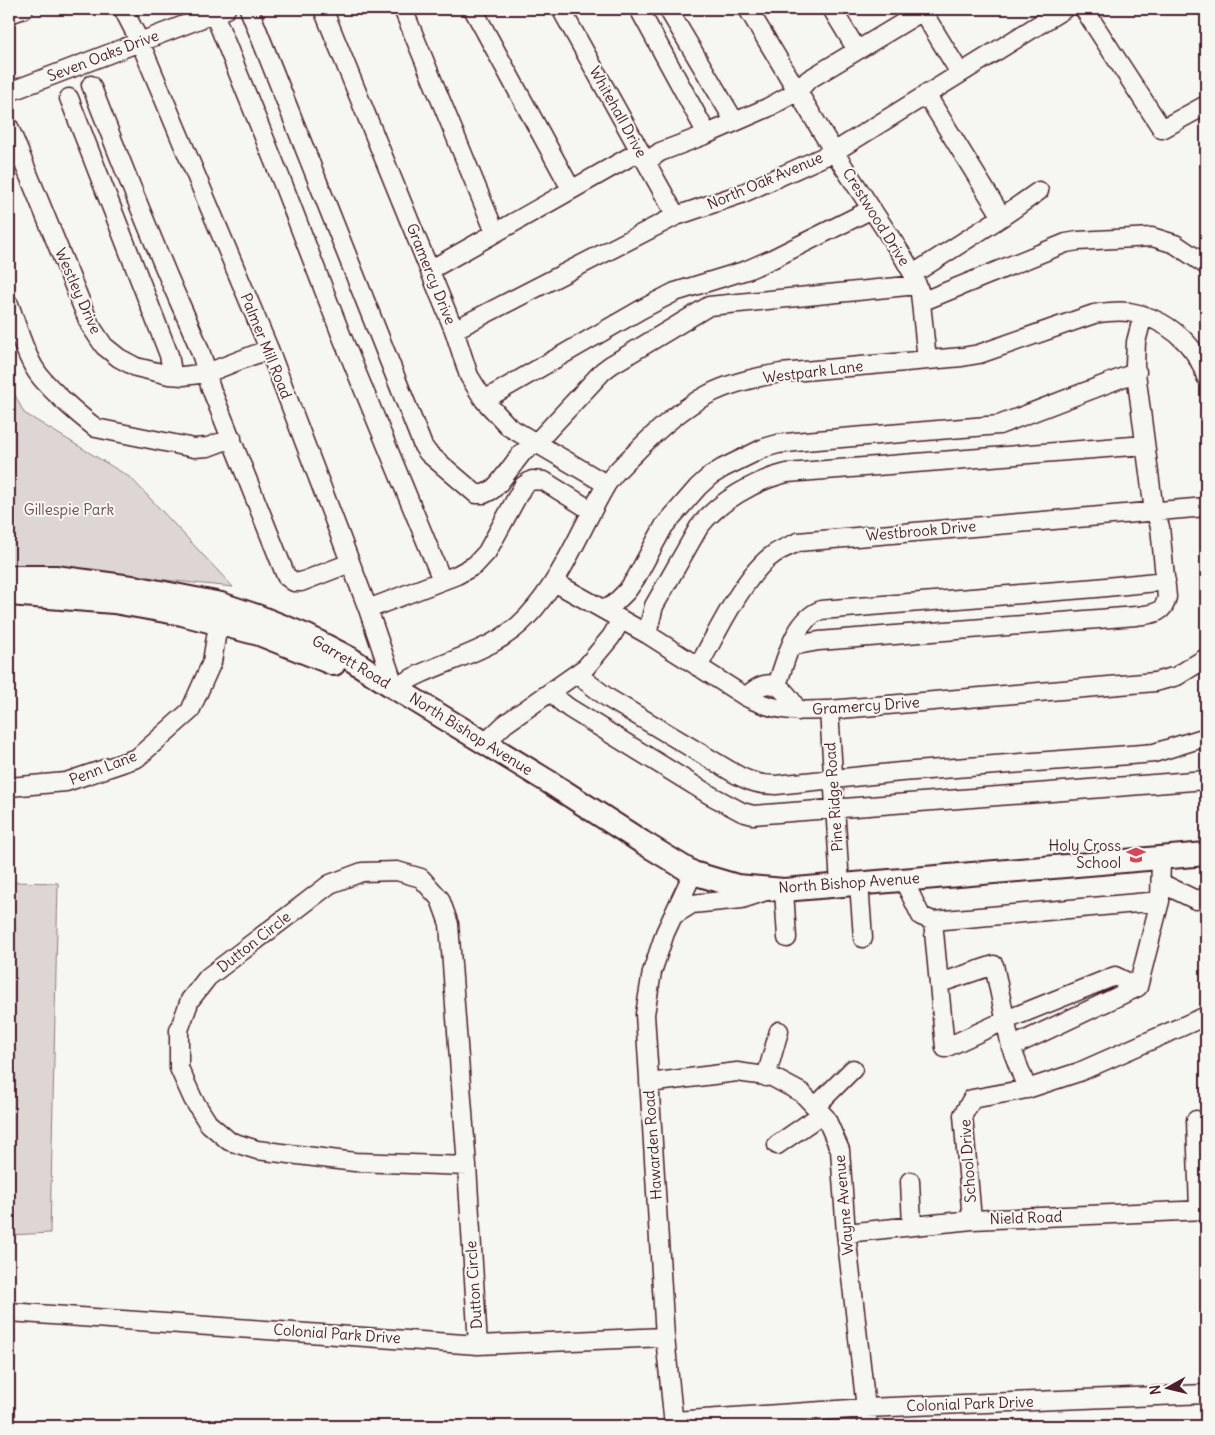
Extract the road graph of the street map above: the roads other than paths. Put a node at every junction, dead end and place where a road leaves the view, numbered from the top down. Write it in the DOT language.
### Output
graph roads {
  1 [pos="24,9"];
  2 [pos="123,9"];
  3 [pos="249,9"];
  4 [pos="323,9"];
  5 [pos="403,9"];
  6 [pos="474,9"];
  7 [pos="561,9"];
  8 [pos="639,9"];
  9 [pos="668,9"];
  10 [pos="748,9"];
  11 [pos="832,9"];
  12 [pos="923,9"];
  13 [pos="1064,9"];
  14 [pos="1084,9"];
  15 [pos="215,11"];
  16 [pos="9,14"];
  17 [pos="140,42"];
  18 [pos="857,50"];
  19 [pos="89,62"];
  20 [pos="960,73"];
  21 [pos="53,75"];
  22 [pos="91,85"];
  23 [pos="798,91"];
  24 [pos="9,92"];
  25 [pos="926,94"];
  26 [pos="69,98"];
  27 [pos="1206,105"];
  28 [pos="735,122"];
  29 [pos="9,127"];
  30 [pos="707,134"];
  31 [pos="834,152"];
  32 [pos="643,156"];
  33 [pos="571,189"];
  34 [pos="1039,190"];
  35 [pos="872,209"];
  36 [pos="676,216"];
  37 [pos="1002,217"];
  38 [pos="495,232"];
  39 [pos="1206,265"];
  40 [pos="430,270"];
  41 [pos="917,287"];
  42 [pos="9,304"];
  43 [pos="1143,315"];
  44 [pos="454,330"];
  45 [pos="269,349"];
  46 [pos="927,360"];
  47 [pos="1137,372"];
  48 [pos="207,373"];
  49 [pos="170,376"];
  50 [pos="1206,377"];
  51 [pos="484,400"];
  52 [pos="232,438"];
  53 [pos="536,444"];
  54 [pos="1145,445"];
  55 [pos="606,484"];
  56 [pos="1206,507"];
  57 [pos="592,511"];
  58 [pos="1156,511"];
  59 [pos="350,563"];
  60 [pos="9,577"];
  61 [pos="442,580"];
  62 [pos="1166,581"];
  63 [pos="554,582"];
  64 [pos="627,591"];
  65 [pos="9,594"];
  66 [pos="656,604"];
  67 [pos="368,609"];
  68 [pos="604,610"];
  69 [pos="219,614"];
  70 [pos="621,620"];
  71 [pos="647,634"];
  72 [pos="791,646"];
  73 [pos="1206,658"];
  74 [pos="698,667"];
  75 [pos="578,673"];
  76 [pos="777,685"];
  77 [pos="396,688"];
  78 [pos="552,691"];
  79 [pos="746,697"];
  80 [pos="829,710"];
  81 [pos="798,711"];
  82 [pos="1206,737"];
  83 [pos="485,743"];
  84 [pos="833,779"];
  85 [pos="1206,780"];
  86 [pos="9,787"];
  87 [pos="835,808"];
  88 [pos="1206,854"];
  89 [pos="1161,858"];
  90 [pos="693,873"];
  91 [pos="903,879"];
  92 [pos="1160,883"];
  93 [pos="849,884"];
  94 [pos="778,890"];
  95 [pos="1206,897"];
  96 [pos="1160,901"];
  97 [pos="674,915"];
  98 [pos="933,921"];
  99 [pos="787,938"];
  100 [pos="863,938"];
  101 [pos="940,983"];
  102 [pos="1095,984"];
  103 [pos="1138,987"];
  104 [pos="1103,1004"];
  105 [pos="1206,1016"];
  106 [pos="1006,1020"];
  107 [pos="779,1031"];
  108 [pos="1011,1047"];
  109 [pos="853,1069"];
  110 [pos="766,1076"];
  111 [pos="650,1083"];
  112 [pos="1026,1089"];
  113 [pos="818,1110"];
  114 [pos="1196,1120"];
  115 [pos="777,1146"];
  116 [pos="467,1166"];
  117 [pos="910,1181"];
  118 [pos="1203,1211"];
  119 [pos="972,1220"];
  120 [pos="912,1226"];
  121 [pos="846,1233"];
  122 [pos="9,1312"];
  123 [pos="665,1337"];
  124 [pos="478,1345"];
  125 [pos="1206,1394"];
  126 [pos="866,1408"];
  127 [pos="674,1424"];
  128 [pos="868,1426"];
  1 -- 16 [label="street"];
  2 -- 17 [label="street, Palmer Mill Road"];
  3 -- 53 [label="street"];
  4 -- 40 [label="street, Gramercy Drive"];
  5 -- 38 [label="street"];
  6 -- 33 [label="street"];
  7 -- 32 [label="street, Whitehall Drive"];
  8 -- 30 [label="street"];
  9 -- 28 [label="street"];
  10 -- 23 [label="street, Crestwood Drive"];
  11 -- 18 [label="street"];
  12 -- 18 [label="street"];
  12 -- 20 [label="street"];
  13 -- 20 [label="street, North Oak Avenue"];
  14 -- 27 [label="street"];
  15 -- 17 [label="street, Seven Oaks Drive"];
  15 -- 61 [label="street"];
  17 -- 19 [label="street, Seven Oaks Drive"];
  17 -- 45 [label="street, Palmer Mill Road"];
  18 -- 23 [label="street"];
  19 -- 21 [label="street, Seven Oaks Drive"];
  19 -- 22 [label="street"];
  20 -- 25 [label="street, North Oak Avenue"];
  21 -- 24 [label="street, Seven Oaks Drive"];
  21 -- 26 [label="street"];
  22 -- 26 [label="street"];
  22 -- 48 [label="street"];
  23 -- 28 [label="street"];
  23 -- 31 [label="street, Crestwood Drive"];
  25 -- 31 [label="street, North Oak Avenue"];
  25 -- 37 [label="street"];
  26 -- 49 [label="street"];
  28 -- 30 [label="street"];
  29 -- 49 [label="street, Westley Drive"];
  30 -- 32 [label="street"];
  31 -- 35 [label="street, Crestwood Drive"];
  31 -- 36 [label="street, North Oak Avenue"];
  32 -- 33 [label="street"];
  32 -- 36 [label="street, Whitehall Drive"];
  33 -- 38 [label="street"];
  34 -- 37 [label="street"];
  35 -- 41 [label="street, Crestwood Drive"];
  35 -- 51 [label="street"];
  36 -- 44 [label="street, North Oak Avenue"];
  37 -- 41 [label="street"];
  38 -- 40 [label="street"];
  39 -- 41 [label="street"];
  40 -- 44 [label="street, Gramercy Drive"];
  41 -- 46 [label="street, Crestwood Drive"];
  41 -- 53 [label="street"];
  42 -- 52 [label="street"];
  43 -- 46 [label="street, Westpark Lane"];
  43 -- 47 [label="street"];
  43 -- 50 [label="street, Westpark Lane"];
  44 -- 51 [label="street, Gramercy Drive"];
  45 -- 48 [label="street, Westley Drive"];
  45 -- 59 [label="street, Palmer Mill Road"];
  46 -- 55 [label="street, Westpark Lane"];
  47 -- 54 [label="street"];
  47 -- 64 [label="street"];
  48 -- 49 [label="street, Westley Drive"];
  48 -- 52 [label="street"];
  51 -- 53 [label="street, Gramercy Drive"];
  52 -- 59 [label="street"];
  53 -- 55 [label="street, Gramercy Drive"];
  54 -- 58 [label="street"];
  54 -- 66 [label="street"];
  55 -- 57 [label="street, Westpark Lane"];
  56 -- 58 [label="street, Westbrook Drive"];
  57 -- 61 [label="street"];
  57 -- 63 [label="street, Westpark Lane"];
  58 -- 62 [label="street"];
  58 -- 74 [label="street, Westbrook Drive"];
  59 -- 67 [label="street, Palmer Mill Road"];
  60 -- 69 [label="main road, Garrett Road"];
  61 -- 67 [label="street"];
  62 -- 72 [label="street"];
  62 -- 72 [label="street"];
  63 -- 68 [label="street, Gramercy Drive"];
  63 -- 77 [label="street, Westpark Lane"];
  64 -- 66 [label="street"];
  64 -- 68 [label="street"];
  65 -- 69 [label="main road, Garrett Road"];
  66 -- 71 [label="street"];
  67 -- 77 [label="street, Palmer Mill Road"];
  68 -- 70 [label="street, Gramercy Drive"];
  69 -- 77 [label="main road, Garrett Road"];
  69 -- 86 [label="street, Penn Lane"];
  70 -- 71 [label="street, Gramercy Drive"];
  70 -- 75 [label="street"];
  71 -- 74 [label="street, Gramercy Drive"];
  72 -- 76 [label="street"];
  73 -- 80 [label="street, Gramercy Drive"];
  74 -- 79 [label="street, Gramercy Drive"];
  75 -- 78 [label="street"];
  75 -- 84 [label="street"];
  76 -- 79 [label="street"];
  76 -- 81 [label="street"];
  77 -- 83 [label="main road, North Bishop Avenue"];
  78 -- 83 [label="street"];
  78 -- 87 [label="street"];
  79 -- 81 [label="street, Gramercy Drive"];
  80 -- 81 [label="street, Gramercy Drive"];
  80 -- 84 [label="street, Pine Ridge Road"];
  82 -- 84 [label="street"];
  83 -- 90 [label="main road, North Bishop Avenue"];
  84 -- 87 [label="street, Pine Ridge Road"];
  85 -- 87 [label="street"];
  87 -- 93 [label="street, Pine Ridge Road"];
  88 -- 89 [label="main road, North Bishop Avenue"];
  89 -- 91 [label="main road, North Bishop Avenue"];
  89 -- 92 [label="street"];
  90 -- 94 [label="main road, North Bishop Avenue"];
  90 -- 97 [label="street, Hawarden Road"];
  91 -- 93 [label="main road, North Bishop Avenue"];
  91 -- 98 [label="street"];
  92 -- 95 [label="street"];
  92 -- 96 [label="street"];
  93 -- 94 [label="main road, North Bishop Avenue"];
  93 -- 100 [label="street, Pine Ridge Road"];
  94 -- 97 [label="street"];
  94 -- 99 [label="street"];
  96 -- 98 [label="street"];
  96 -- 103 [label="street"];
  97 -- 111 [label="street, Hawarden Road"];
  98 -- 101 [label="street"];
  101 -- 106 [label="street"];
  101 -- 106 [label="street"];
  102 -- 103 [label="street"];
  102 -- 104 [label="street"];
  102 -- 106 [label="street"];
  103 -- 104 [label="street"];
  104 -- 108 [label="street"];
  105 -- 112 [label="street"];
  106 -- 108 [label="street"];
  107 -- 110 [label="street"];
  108 -- 112 [label="street"];
  109 -- 113 [label="street"];
  110 -- 111 [label="street, Wayne Avenue"];
  110 -- 113 [label="street, Wayne Avenue"];
  111 -- 123 [label="street, Hawarden Road"];
  112 -- 119 [label="street, School Drive"];
  113 -- 115 [label="street"];
  113 -- 121 [label="street, Wayne Avenue"];
  114 -- 118 [label="street"];
  116 -- 116 [label="street, Dutton Circle"];
  116 -- 124 [label="street, Dutton Circle"];
  117 -- 120 [label="street"];
  118 -- 119 [label="street, Nield Road"];
  119 -- 120 [label="street, Nield Road"];
  120 -- 121 [label="street, Nield Road"];
  121 -- 126 [label="street, Wayne Avenue"];
  122 -- 124 [label="street, Colonial Park Drive"];
  123 -- 124 [label="street, Colonial Park Drive"];
  123 -- 127 [label="street, Hawarden Road"];
  125 -- 126 [label="street, Colonial Park Drive"];
  126 -- 127 [label="street, Colonial Park Drive"];
  126 -- 128 [label="street, Wayne Avenue"];
}
